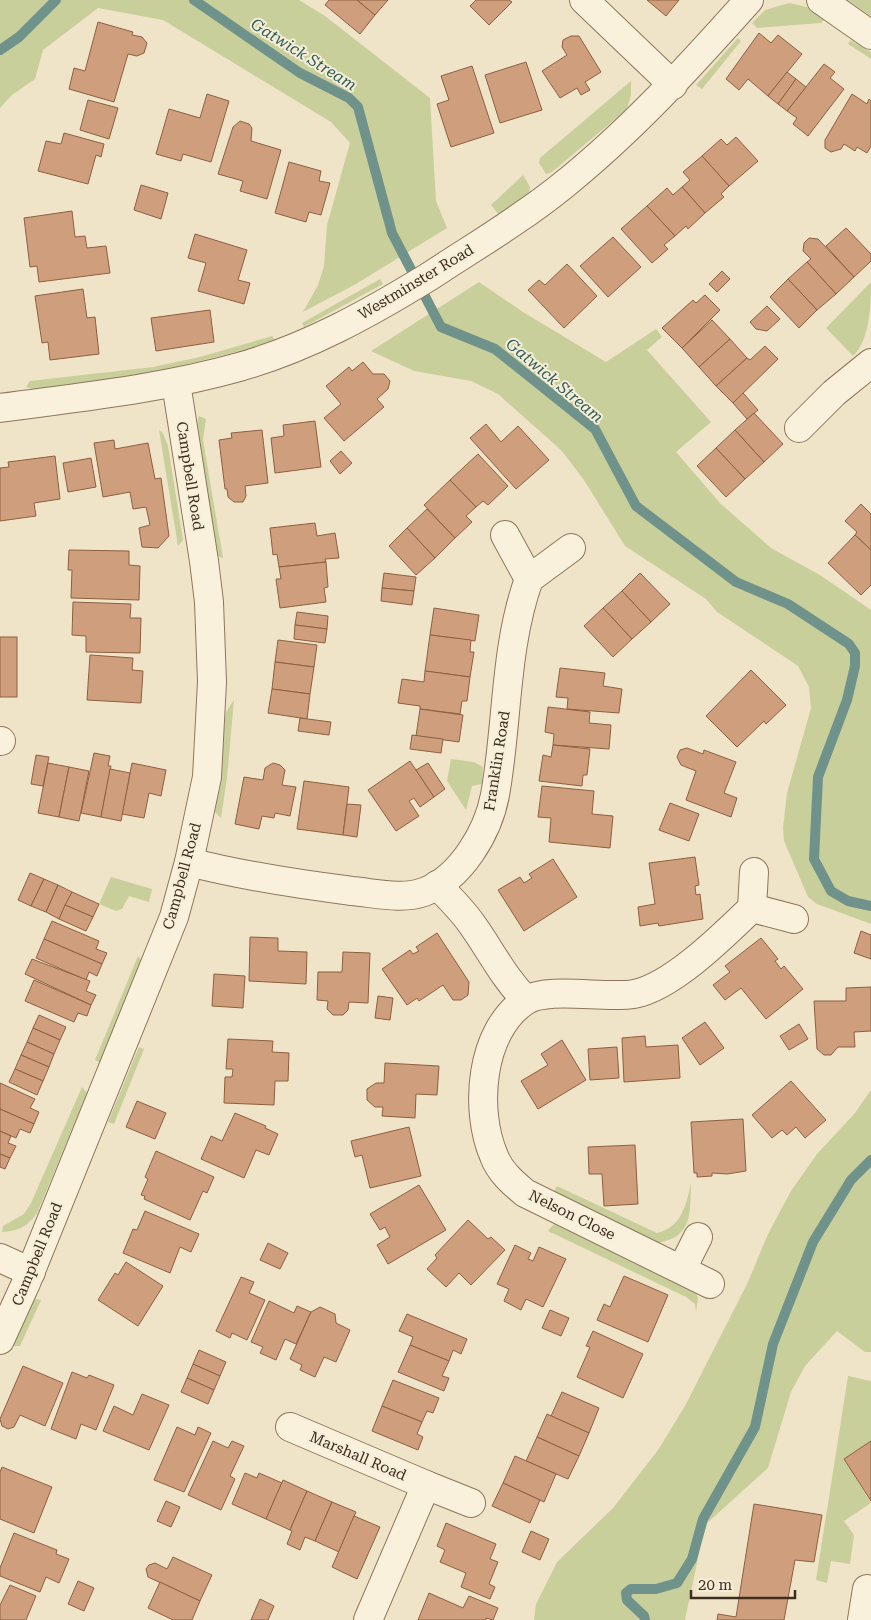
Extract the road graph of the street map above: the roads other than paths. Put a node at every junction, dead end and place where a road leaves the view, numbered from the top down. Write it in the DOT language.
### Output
graph roads {
  1 [pos="584,0"];
  2 [pos="749,0"];
  3 [pos="820,0"];
  4 [pos="871,34"];
  5 [pos="673,84"];
  6 [pos="871,363"];
  7 [pos="176,383"];
  8 [pos="0,408"];
  9 [pos="798,428"];
  10 [pos="505,535"];
  11 [pos="571,548"];
  12 [pos="529,579"];
  13 [pos="189,862"];
  14 [pos="754,872"];
  15 [pos="437,885"];
  16 [pos="752,908"];
  17 [pos="794,919"];
  18 [pos="526,1000"];
  19 [pos="698,1237"];
  20 [pos="0,1258"];
  21 [pos="682,1269"];
  22 [pos="31,1272"];
  23 [pos="710,1284"];
  24 [pos="0,1340"];
  25 [pos="290,1427"];
  26 [pos="426,1485"];
  27 [pos="471,1503"];
  28 [pos="867,1590"];
  29 [pos="368,1620"];
  30 [pos="862,1620"];
  1 -- 5 [label="street"];
  2 -- 5 [label="street, Westminster Road"];
  3 -- 4 [label="street"];
  5 -- 7 [label="street, Westminster Road"];
  6 -- 9 [label="street"];
  7 -- 8 [label="street, Westminster Road"];
  7 -- 13 [label="street, Campbell Road"];
  10 -- 12 [label="street"];
  11 -- 12 [label="street"];
  12 -- 15 [label="street, Franklin Road"];
  13 -- 15 [label="street, Franklin Road"];
  13 -- 22 [label="street, Campbell Road"];
  14 -- 16 [label="street"];
  15 -- 18 [label="street"];
  16 -- 17 [label="street"];
  16 -- 18 [label="street, Nelson Close"];
  18 -- 21 [label="street, Nelson Close"];
  19 -- 21 [label="street"];
  20 -- 22 [label="street"];
  21 -- 23 [label="street, Nelson Close"];
  22 -- 24 [label="street, Campbell Road"];
  25 -- 26 [label="street, Marshall Road"];
  26 -- 27 [label="street, Marshall Road"];
  26 -- 29 [label="street, Marshall Road"];
  28 -- 30 [label="street"];
}
